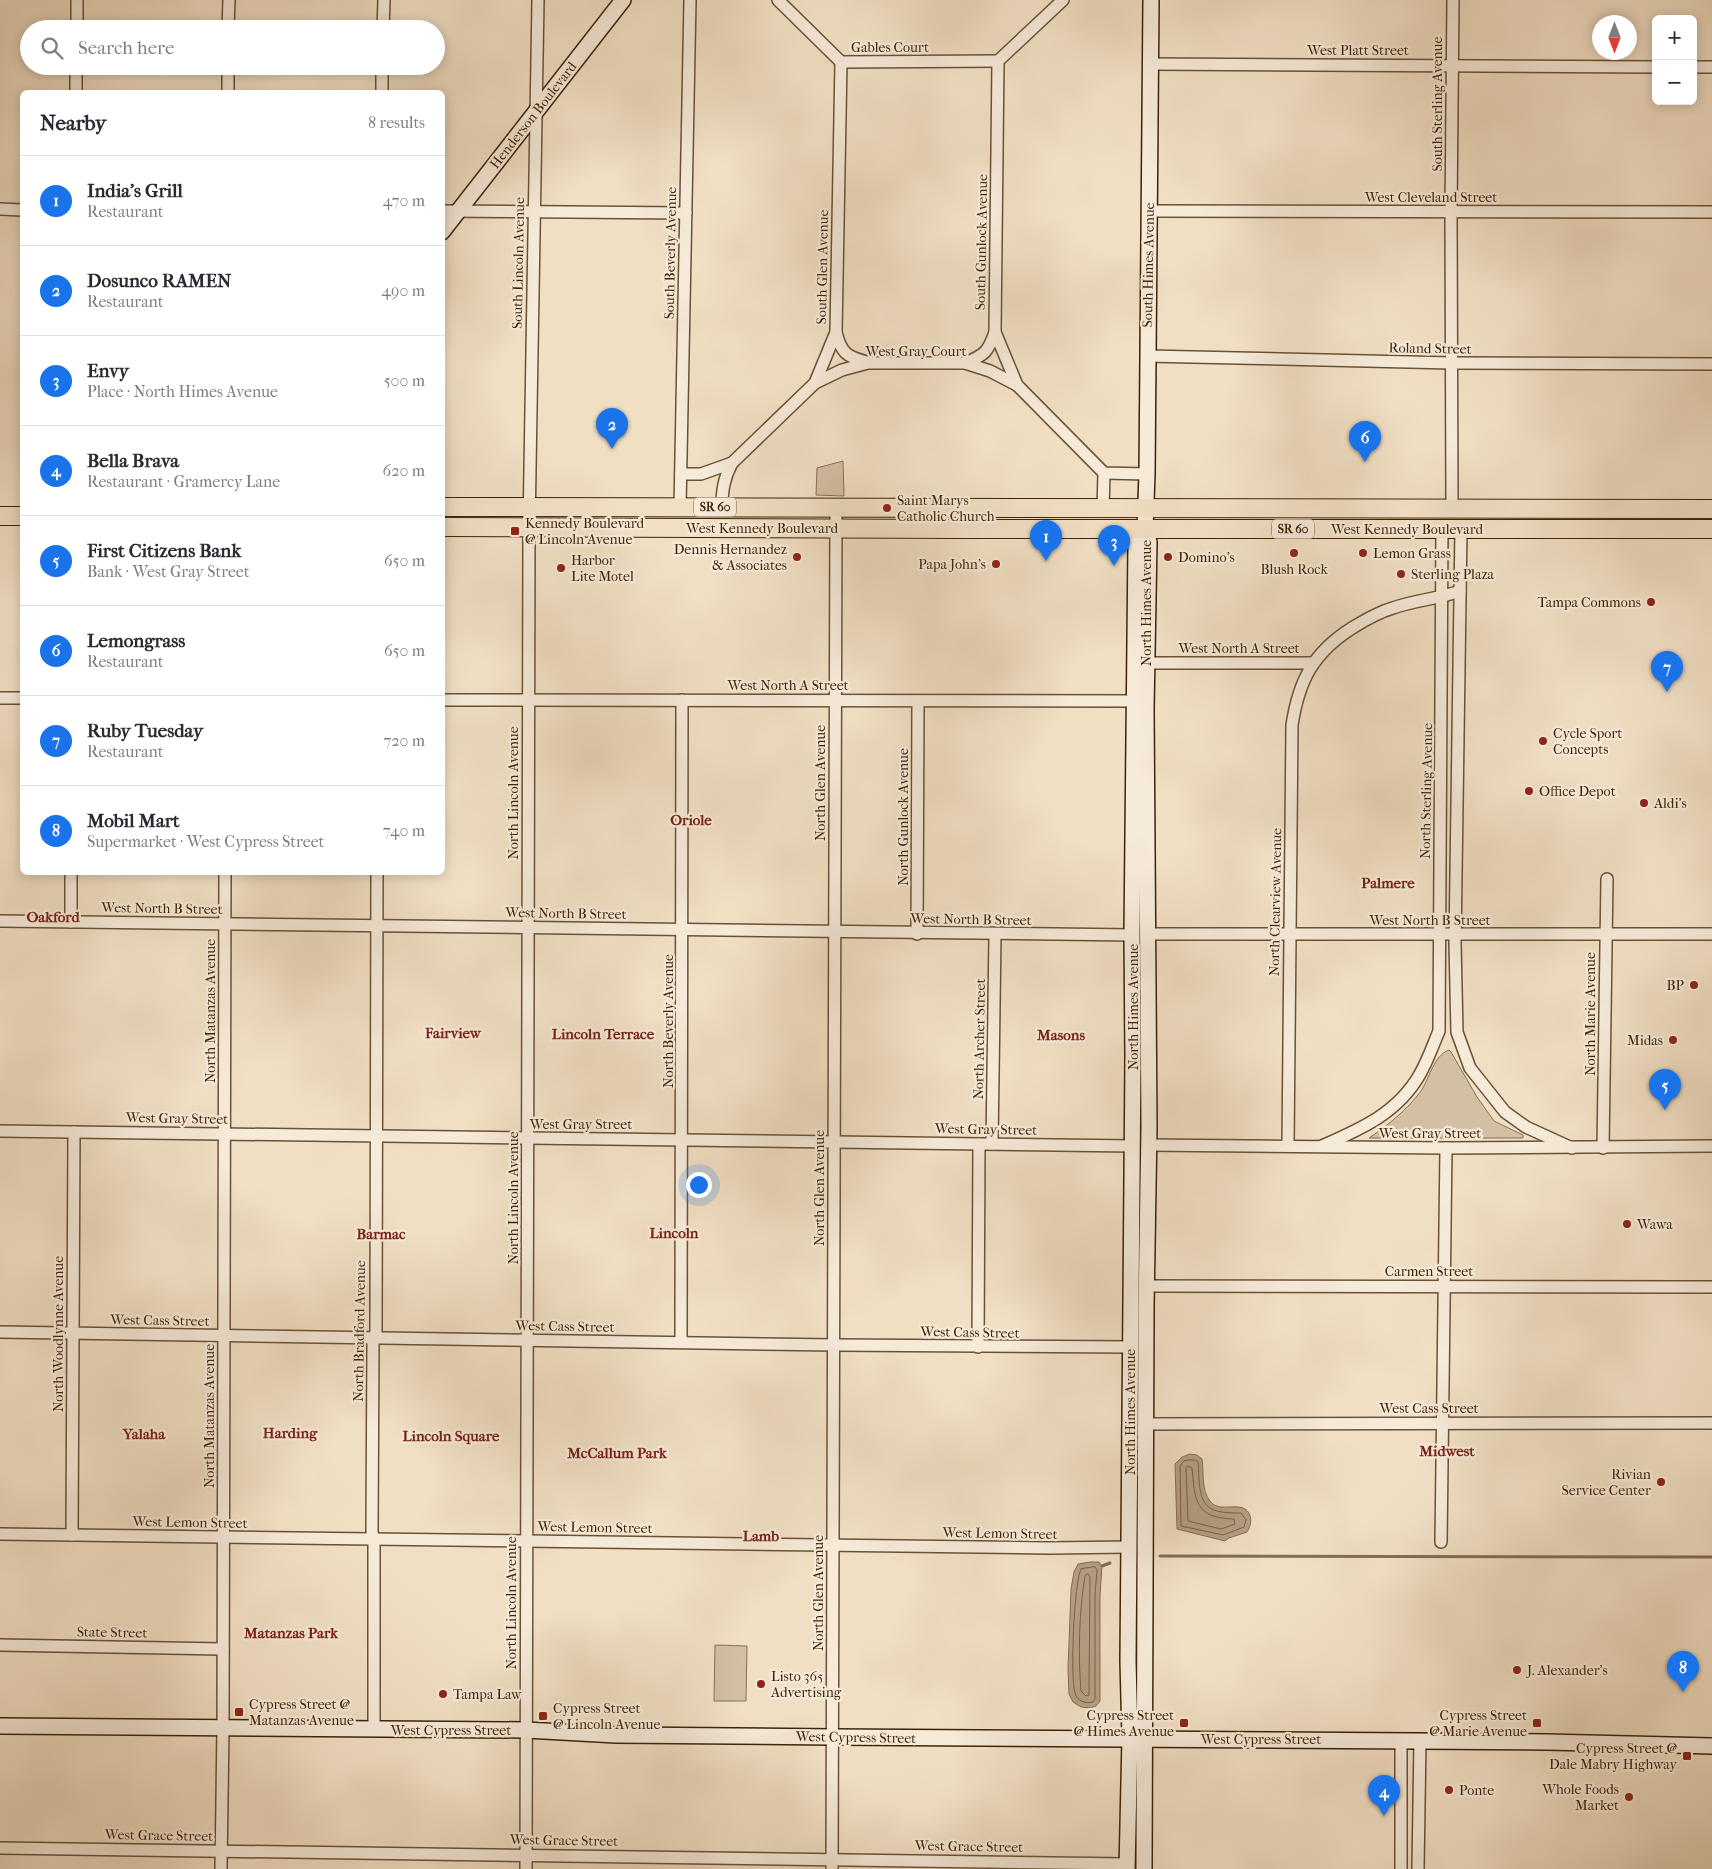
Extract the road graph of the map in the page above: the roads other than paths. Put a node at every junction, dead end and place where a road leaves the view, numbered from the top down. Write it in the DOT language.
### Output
graph roads {
  1 [pos="77,0"];
  2 [pos="229,0"];
  3 [pos="384,0"];
  4 [pos="538,0"];
  5 [pos="623,0"];
  6 [pos="690,0"];
  7 [pos="778,0"];
  8 [pos="1063,0"];
  9 [pos="1151,0"];
  10 [pos="1453,0"];
  11 [pos="77,20"];
  12 [pos="228,20"];
  13 [pos="383,20"];
  14 [pos="998,61"];
  15 [pos="841,62"];
  16 [pos="1150,64"];
  17 [pos="1452,65"];
  18 [pos="1652,67"];
  19 [pos="1697,67"];
  20 [pos="1712,68"];
  21 [pos="76,75"];
  22 [pos="228,75"];
  23 [pos="382,75"];
  24 [pos="76,90"];
  25 [pos="228,90"];
  26 [pos="382,90"];
  27 [pos="537,110"];
  28 [pos="0,210"];
  29 [pos="20,210"];
  30 [pos="445,211"];
  31 [pos="458,211"];
  32 [pos="1150,211"];
  33 [pos="534,212"];
  34 [pos="1451,212"];
  35 [pos="1712,212"];
  36 [pos="686,213"];
  37 [pos="445,228"];
  38 [pos="836,332"];
  39 [pos="995,332"];
  40 [pos="1147,356"];
  41 [pos="868,363"];
  42 [pos="966,364"];
  43 [pos="1452,364"];
  44 [pos="1712,364"];
  45 [pos="815,383"];
  46 [pos="1017,385"];
  47 [pos="732,463"];
  48 [pos="1104,473"];
  49 [pos="681,474"];
  50 [pos="1147,474"];
  51 [pos="445,507"];
  52 [pos="530,507"];
  53 [pos="680,507"];
  54 [pos="722,507"];
  55 [pos="836,508"];
  56 [pos="1103,509"];
  57 [pos="1146,509"];
  58 [pos="1452,509"];
  59 [pos="1549,509"];
  60 [pos="1712,509"];
  61 [pos="0,516"];
  62 [pos="20,516"];
  63 [pos="445,527"];
  64 [pos="529,527"];
  65 [pos="836,528"];
  66 [pos="1145,529"];
  67 [pos="1352,529"];
  68 [pos="1442,529"];
  69 [pos="1461,529"];
  70 [pos="1712,529"];
  71 [pos="1460,591"];
  72 [pos="1442,598"];
  73 [pos="1313,662"];
  74 [pos="1147,663"];
  75 [pos="0,698"];
  76 [pos="20,698"];
  77 [pos="445,700"];
  78 [pos="529,700"];
  79 [pos="682,700"];
  80 [pos="835,700"];
  81 [pos="918,701"];
  82 [pos="1134,701"];
  83 [pos="1442,790"];
  84 [pos="1458,790"];
  85 [pos="1457,827"];
  86 [pos="1440,828"];
  87 [pos="72,875"];
  88 [pos="225,875"];
  89 [pos="377,875"];
  90 [pos="1607,879"];
  91 [pos="0,921"];
  92 [pos="71,922"];
  93 [pos="225,924"];
  94 [pos="377,926"];
  95 [pos="528,928"];
  96 [pos="682,930"];
  97 [pos="835,932"];
  98 [pos="917,934"];
  99 [pos="1148,934"];
  100 [pos="1712,934"];
  101 [pos="996,935"];
  102 [pos="1132,935"];
  103 [pos="1289,935"];
  104 [pos="1440,935"];
  105 [pos="1455,935"];
  106 [pos="1606,935"];
  107 [pos="1439,1031"];
  108 [pos="1457,1032"];
  109 [pos="1134,1057"];
  110 [pos="0,1131"];
  111 [pos="74,1132"];
  112 [pos="224,1134"];
  113 [pos="376,1136"];
  114 [pos="528,1139"];
  115 [pos="682,1140"];
  116 [pos="834,1142"];
  117 [pos="979,1144"];
  118 [pos="992,1144"];
  119 [pos="1148,1145"];
  120 [pos="1133,1146"];
  121 [pos="1288,1146"];
  122 [pos="1322,1146"];
  123 [pos="1712,1146"];
  124 [pos="1446,1148"];
  125 [pos="1572,1148"];
  126 [pos="1603,1148"];
  127 [pos="1146,1250"];
  128 [pos="1146,1286"];
  129 [pos="1445,1286"];
  130 [pos="1712,1287"];
  131 [pos="0,1332"];
  132 [pos="73,1334"];
  133 [pos="225,1336"];
  134 [pos="374,1337"];
  135 [pos="528,1340"];
  136 [pos="681,1342"];
  137 [pos="834,1345"];
  138 [pos="978,1347"];
  139 [pos="1130,1347"];
  140 [pos="1442,1423"];
  141 [pos="1712,1423"];
  142 [pos="1146,1424"];
  143 [pos="1130,1468"];
  144 [pos="0,1534"];
  145 [pos="72,1535"];
  146 [pos="224,1538"];
  147 [pos="373,1539"];
  148 [pos="526,1541"];
  149 [pos="1441,1542"];
  150 [pos="832,1546"];
  151 [pos="1130,1547"];
  152 [pos="1145,1575"];
  153 [pos="0,1645"];
  154 [pos="223,1649"];
  155 [pos="0,1726"];
  156 [pos="223,1728"];
  157 [pos="374,1730"];
  158 [pos="526,1730"];
  159 [pos="833,1737"];
  160 [pos="1130,1738"];
  161 [pos="1146,1739"];
  162 [pos="1401,1740"];
  163 [pos="1420,1740"];
  164 [pos="1712,1746"];
  165 [pos="0,1848"];
  166 [pos="222,1851"];
  167 [pos="526,1855"];
  168 [pos="832,1864"];
  169 [pos="1127,1866"];
  170 [pos="222,1869"];
  171 [pos="526,1869"];
  172 [pos="1144,1869"];
  173 [pos="1401,1869"];
  174 [pos="1418,1869"];
  1 -- 11 [label="street"];
  2 -- 12 [label="street"];
  3 -- 13 [label="street"];
  4 -- 27 [label="street, South Lincoln Avenue"];
  5 -- 27 [label="street, Henderson Boulevard"];
  6 -- 36 [label="street, South Beverly Avenue"];
  7 -- 15 [label="street, Gables Court"];
  8 -- 14 [label="street"];
  9 -- 16 [label="street, South Himes Avenue"];
  10 -- 17 [label="street, South Sterling Avenue"];
  14 -- 15 [label="street, Gables Court"];
  14 -- 39 [label="street, South Gunlock Avenue"];
  15 -- 38 [label="street, South Glen Avenue"];
  16 -- 17 [label="street, West Platt Street"];
  16 -- 32 [label="street, South Himes Avenue"];
  17 -- 18 [label="street, West Platt Street"];
  17 -- 34 [label="street, South Sterling Avenue"];
  19 -- 20 [label="street"];
  21 -- 24 [label="street"];
  22 -- 25 [label="street"];
  23 -- 26 [label="street"];
  27 -- 31 [label="street, Henderson Boulevard"];
  27 -- 33 [label="street, South Lincoln Avenue"];
  28 -- 29 [label="street"];
  30 -- 31 [label="street"];
  31 -- 33 [label="street"];
  31 -- 37 [label="street, Henderson Boulevard"];
  32 -- 34 [label="street, West Cleveland Street"];
  32 -- 40 [label="street, South Himes Avenue"];
  33 -- 36 [label="street"];
  33 -- 52 [label="street, South Lincoln Avenue"];
  34 -- 35 [label="street, West Cleveland Street"];
  34 -- 43 [label="street, South Sterling Avenue"];
  36 -- 49 [label="street, South Beverly Avenue"];
  38 -- 41 [label="street"];
  38 -- 45 [label="street, South Glen Avenue"];
  39 -- 42 [label="street"];
  39 -- 46 [label="street, South Gunlock Avenue"];
  40 -- 43 [label="street, Roland Street"];
  40 -- 50 [label="street, South Himes Avenue"];
  41 -- 42 [label="street, West Gray Court"];
  41 -- 45 [label="street, West Gray Court"];
  42 -- 46 [label="street, West Gray Court"];
  43 -- 44 [label="street, Roland Street"];
  43 -- 58 [label="street, South Sterling Avenue"];
  45 -- 47 [label="street, South Glen Avenue"];
  46 -- 48 [label="street, South Gunlock Avenue"];
  47 -- 49 [label="street, South Glen Avenue"];
  47 -- 54 [label="street, South Glen Avenue"];
  48 -- 50 [label="street"];
  48 -- 56 [label="street"];
  49 -- 53 [label="street, South Beverly Avenue"];
  50 -- 57 [label="street, South Himes Avenue"];
  51 -- 52 [label="main road, West Kennedy Boulevard / SR 60"];
  52 -- 53 [label="main road, West Kennedy Boulevard / SR 60"];
  52 -- 64 [label="street, South Lincoln Avenue"];
  53 -- 54 [label="main road, West Kennedy Boulevard / SR 60"];
  54 -- 55 [label="main road, West Kennedy Boulevard / SR 60"];
  55 -- 56 [label="main road, West Kennedy Boulevard / SR 60"];
  55 -- 65 [label="street, North Glen Avenue"];
  56 -- 57 [label="main road, West Kennedy Boulevard / SR 60"];
  57 -- 58 [label="main road, West Kennedy Boulevard / SR 60"];
  57 -- 66 [label="street, South Himes Avenue"];
  58 -- 59 [label="main road, West Kennedy Boulevard / SR 60"];
  58 -- 67 [label="main road"];
  59 -- 60 [label="main road, West Kennedy Boulevard / SR 60"];
  59 -- 68 [label="main road"];
  61 -- 62 [label="main road"];
  63 -- 64 [label="main road, West Kennedy Boulevard / SR 60"];
  64 -- 65 [label="main road, West Kennedy Boulevard / SR 60"];
  64 -- 78 [label="street, North Lincoln Avenue"];
  65 -- 66 [label="main road, West Kennedy Boulevard / SR 60"];
  65 -- 80 [label="street, North Glen Avenue"];
  66 -- 67 [label="main road, West Kennedy Boulevard / SR 60"];
  66 -- 74 [label="street, North Himes Avenue"];
  66 -- 82 [label="street, North Himes Avenue"];
  67 -- 68 [label="main road, West Kennedy Boulevard / SR 60"];
  68 -- 69 [label="main road, West Kennedy Boulevard / SR 60"];
  68 -- 72 [label="street, North Sterling Avenue"];
  69 -- 70 [label="main road, West Kennedy Boulevard / SR 60"];
  69 -- 71 [label="street"];
  71 -- 72 [label="street, West North A Street"];
  71 -- 84 [label="street"];
  72 -- 73 [label="street, West North A Street"];
  72 -- 83 [label="street, North Sterling Avenue"];
  73 -- 74 [label="street, West North A Street"];
  73 -- 103 [label="street, North Clearview Avenue"];
  74 -- 99 [label="street, North Himes Avenue"];
  75 -- 76 [label="street"];
  77 -- 78 [label="street, West North A Street"];
  78 -- 79 [label="street, West North A Street"];
  78 -- 95 [label="street, North Lincoln Avenue"];
  79 -- 80 [label="street, West North A Street"];
  79 -- 96 [label="street, North Beverly Avenue"];
  80 -- 81 [label="street, West North A Street"];
  80 -- 97 [label="street, North Glen Avenue"];
  81 -- 82 [label="street, West North A Street"];
  81 -- 98 [label="street, North Gunlock Avenue"];
  82 -- 102 [label="street, North Himes Avenue"];
  83 -- 84 [label="street"];
  83 -- 86 [label="street, North Sterling Avenue"];
  84 -- 85 [label="street"];
  85 -- 86 [label="street"];
  85 -- 105 [label="street"];
  86 -- 104 [label="street, North Sterling Avenue"];
  87 -- 92 [label="street"];
  88 -- 93 [label="street, North Matanzas Avenue"];
  89 -- 94 [label="street, North Bradford Avenue"];
  90 -- 106 [label="street, North Marie Avenue"];
  91 -- 92 [label="street, West North B Street"];
  92 -- 93 [label="street, West North B Street"];
  93 -- 94 [label="street, West North B Street"];
  93 -- 112 [label="street, North Matanzas Avenue"];
  94 -- 95 [label="street, West North B Street"];
  94 -- 113 [label="street, North Bradford Avenue"];
  95 -- 96 [label="street, West North B Street"];
  95 -- 114 [label="street, North Lincoln Avenue"];
  96 -- 97 [label="street, West North B Street"];
  96 -- 115 [label="street, North Beverly Avenue"];
  97 -- 98 [label="street, West North B Street"];
  97 -- 116 [label="street, North Glen Avenue"];
  98 -- 101 [label="street, West North B Street"];
  99 -- 103 [label="street, West North B Street"];
  99 -- 119 [label="street, North Himes Avenue"];
  100 -- 106 [label="street, West North B Street"];
  101 -- 102 [label="street, West North B Street"];
  101 -- 118 [label="street, North Archer Street"];
  102 -- 109 [label="street, North Himes Avenue"];
  103 -- 104 [label="street, West North B Street"];
  103 -- 121 [label="street, North Clearview Avenue"];
  104 -- 105 [label="street, West North B Street"];
  104 -- 107 [label="street, North Sterling Avenue"];
  105 -- 106 [label="street, West North B Street"];
  105 -- 108 [label="street"];
  106 -- 126 [label="street, North Marie Avenue"];
  107 -- 108 [label="street"];
  107 -- 122 [label="street, North Sterling Avenue"];
  108 -- 125 [label="street"];
  109 -- 119 [label="street"];
  109 -- 120 [label="street, North Himes Avenue"];
  110 -- 111 [label="street, West Gray Street"];
  111 -- 112 [label="street, West Gray Street"];
  111 -- 132 [label="street, North Woodlynne Avenue"];
  112 -- 113 [label="street, West Gray Street"];
  112 -- 133 [label="street, North Matanzas Avenue"];
  113 -- 114 [label="street, West Gray Street"];
  113 -- 134 [label="street, North Bradford Avenue"];
  114 -- 115 [label="street, West Gray Street"];
  114 -- 135 [label="street, North Lincoln Avenue"];
  115 -- 116 [label="street, West Gray Street"];
  115 -- 136 [label="street, North Beverly Avenue"];
  116 -- 117 [label="street, West Gray Street"];
  116 -- 137 [label="street, North Glen Avenue"];
  117 -- 118 [label="street, West Gray Street"];
  117 -- 138 [label="street"];
  118 -- 120 [label="street, West Gray Street"];
  119 -- 121 [label="street, West Gray Street"];
  119 -- 127 [label="street, North Himes Avenue"];
  120 -- 127 [label="street"];
  120 -- 139 [label="street, North Himes Avenue"];
  121 -- 122 [label="street, West Gray Street"];
  122 -- 124 [label="street, West Gray Street"];
  123 -- 126 [label="street, West Gray Street"];
  124 -- 125 [label="street, West Gray Street"];
  124 -- 129 [label="street"];
  125 -- 126 [label="street, West Gray Street"];
  127 -- 128 [label="street, North Himes Avenue"];
  128 -- 129 [label="street, Carmen Street"];
  128 -- 142 [label="street, North Himes Avenue"];
  129 -- 130 [label="street, Carmen Street"];
  129 -- 140 [label="street"];
  131 -- 132 [label="street, West Cass Street"];
  132 -- 133 [label="street, West Cass Street"];
  132 -- 145 [label="street, North Woodlynne Avenue"];
  133 -- 134 [label="street, West Cass Street"];
  133 -- 146 [label="street, North Matanzas Avenue"];
  134 -- 135 [label="street, West Cass Street"];
  134 -- 147 [label="street, North Bradford Avenue"];
  135 -- 136 [label="street, West Cass Street"];
  135 -- 148 [label="street, North Lincoln Avenue"];
  136 -- 137 [label="street, West Cass Street"];
  137 -- 138 [label="street, West Cass Street"];
  137 -- 150 [label="street, North Glen Avenue"];
  138 -- 139 [label="street, West Cass Street"];
  139 -- 142 [label="street"];
  139 -- 143 [label="street, North Himes Avenue"];
  140 -- 141 [label="street, West Cass Street"];
  140 -- 142 [label="street, West Cass Street"];
  140 -- 149 [label="street"];
  142 -- 152 [label="street, North Himes Avenue"];
  143 -- 151 [label="street, North Himes Avenue"];
  143 -- 152 [label="street"];
  144 -- 145 [label="street, West Lemon Street"];
  145 -- 146 [label="street, West Lemon Street"];
  146 -- 147 [label="street, West Lemon Street"];
  146 -- 154 [label="street, North Matanzas Avenue"];
  147 -- 148 [label="street, West Lemon Street"];
  147 -- 157 [label="street, North Bradford Avenue"];
  148 -- 150 [label="street, West Lemon Street"];
  148 -- 158 [label="street, North Lincoln Avenue"];
  150 -- 151 [label="street, West Lemon Street"];
  150 -- 159 [label="street, North Glen Avenue"];
  151 -- 160 [label="street, North Himes Avenue"];
  152 -- 161 [label="street, North Himes Avenue"];
  153 -- 154 [label="street, State Street"];
  154 -- 156 [label="street, North Matanzas Avenue"];
  155 -- 156 [label="street, West Cypress Street"];
  156 -- 157 [label="street, West Cypress Street"];
  156 -- 166 [label="street, North Matanzas Avenue"];
  157 -- 158 [label="street, West Cypress Street"];
  158 -- 159 [label="street, West Cypress Street"];
  158 -- 167 [label="street, North Lincoln Avenue"];
  159 -- 160 [label="street, West Cypress Street"];
  159 -- 168 [label="street, North Glen Avenue"];
  160 -- 161 [label="street, West Cypress Street"];
  160 -- 169 [label="street, North Himes Avenue"];
  161 -- 162 [label="street, West Cypress Street"];
  161 -- 172 [label="street, North Himes Avenue"];
  162 -- 163 [label="street, West Cypress Street"];
  162 -- 173 [label="street"];
  163 -- 164 [label="street, West Cypress Street"];
  163 -- 174 [label="street"];
  165 -- 166 [label="street, West Grace Street"];
  166 -- 167 [label="street, West Grace Street"];
  166 -- 170 [label="street, North Matanzas Avenue"];
  167 -- 168 [label="street, West Grace Street"];
  167 -- 171 [label="street, North Lincoln Avenue"];
  168 -- 169 [label="street, West Grace Street"];
}
